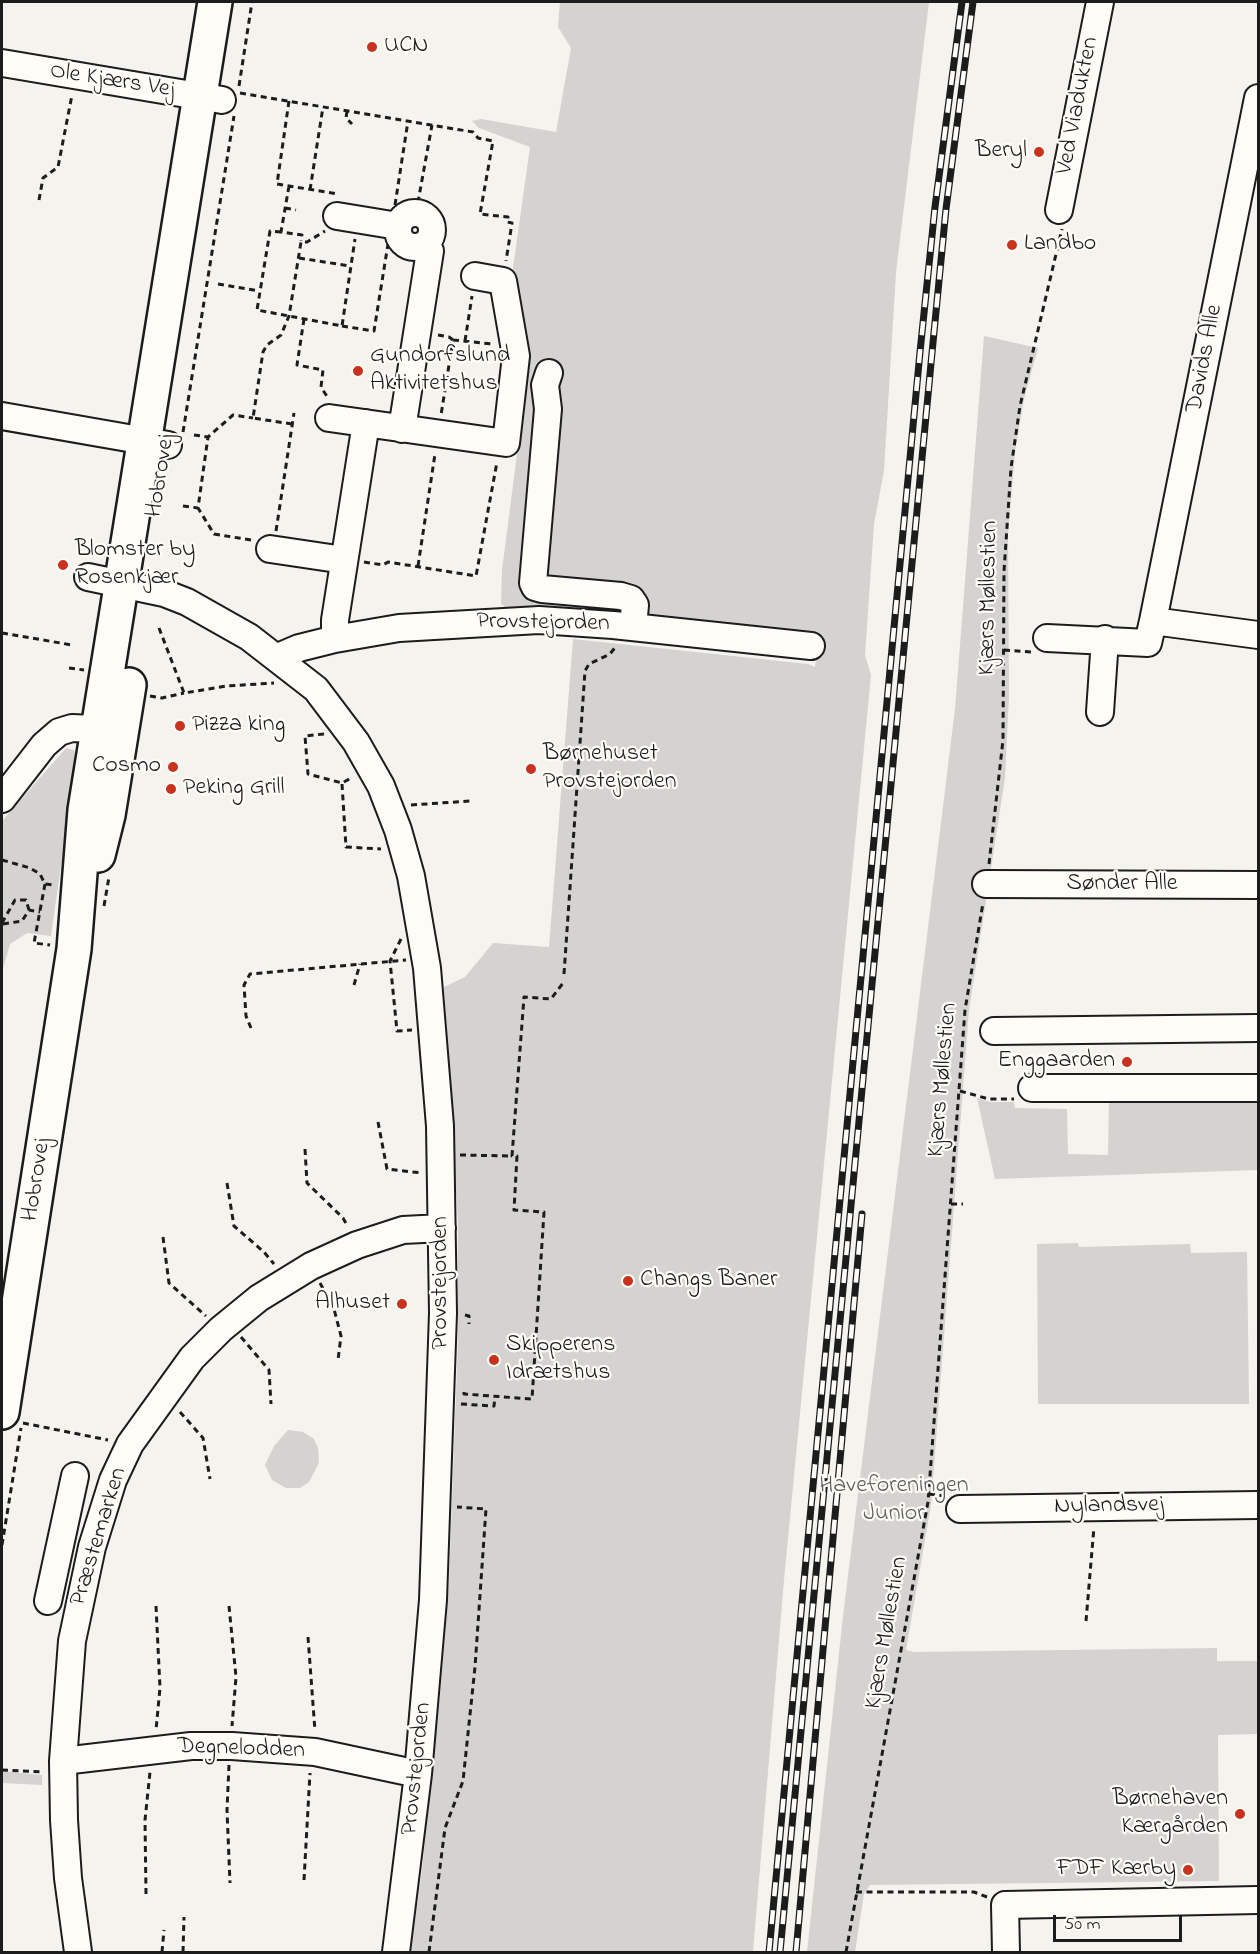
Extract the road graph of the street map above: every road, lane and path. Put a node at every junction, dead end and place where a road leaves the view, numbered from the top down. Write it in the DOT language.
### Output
graph roads {
  1 [pos="215,2"];
  2 [pos="238,2"];
  3 [pos="252,2"];
  4 [pos="1100,2"];
  5 [pos="2,63"];
  6 [pos="76,75"];
  7 [pos="1258,98"];
  8 [pos="226,101"];
  9 [pos="289,101"];
  10 [pos="323,107"];
  11 [pos="347,111"];
  12 [pos="408,121"];
  13 [pos="352,124"];
  14 [pos="432,125"];
  15 [pos="310,190"];
  16 [pos="39,200"];
  17 [pos="285,208"];
  18 [pos="296,210"];
  19 [pos="1061,216"];
  20 [pos="402,221"];
  21 [pos="341,222"];
  22 [pos="281,232"];
  23 [pos="301,242"];
  24 [pos="298,258"];
  25 [pos="351,266"];
  26 [pos="476,276"];
  27 [pos="503,281"];
  28 [pos="218,284"];
  29 [pos="259,291"];
  30 [pos="289,316"];
  31 [pos="304,319"];
  32 [pos="342,326"];
  33 [pos="453,340"];
  34 [pos="465,341"];
  35 [pos="515,346"];
  36 [pos="549,373"];
  37 [pos="294,413"];
  38 [pos="2,416"];
  39 [pos="253,418"];
  40 [pos="329,418"];
  41 [pos="366,423"];
  42 [pos="292,424"];
  43 [pos="402,429"];
  44 [pos="208,437"];
  45 [pos="172,438"];
  46 [pos="500,444"];
  47 [pos="183,506"];
  48 [pos="198,508"];
  49 [pos="247,540"];
  50 [pos="273,543"];
  51 [pos="345,559"];
  52 [pos="88,577"];
  53 [pos="133,585"];
  54 [pos="1153,621"];
  55 [pos="627,626"];
  56 [pos="159,628"];
  57 [pos="2,633"];
  58 [pos="1258,635"];
  59 [pos="1047,638"];
  60 [pos="335,639"];
  61 [pos="1105,639"];
  62 [pos="72,645"];
  63 [pos="811,646"];
  64 [pos="284,662"];
  65 [pos="69,668"];
  66 [pos="86,671"];
  67 [pos="184,693"];
  68 [pos="162,698"];
  69 [pos="1100,712"];
  70 [pos="110,729"];
  71 [pos="347,731"];
  72 [pos="2,799"];
  73 [pos="470,801"];
  74 [pos="388,806"];
  75 [pos="404,851"];
  76 [pos="2,860"];
  77 [pos="45,884"];
  78 [pos="51,885"];
  79 [pos="986,885"];
  80 [pos="1258,885"];
  81 [pos="29,910"];
  82 [pos="40,912"];
  83 [pos="2,924"];
  84 [pos="65,947"];
  85 [pos="426,958"];
  86 [pos="390,961"];
  87 [pos="360,964"];
  88 [pos="564,974"];
  89 [pos="563,983"];
  90 [pos="354,985"];
  91 [pos="251,1028"];
  92 [pos="1258,1028"];
  93 [pos="432,1029"];
  94 [pos="994,1030"];
  95 [pos="1032,1088"];
  96 [pos="1258,1088"];
  97 [pos="960,1091"];
  98 [pos="378,1122"];
  99 [pos="305,1149"];
  100 [pos="512,1156"];
  101 [pos="441,1165"];
  102 [pos="227,1183"];
  103 [pos="951,1204"];
  104 [pos="963,1204"];
  105 [pos="442,1228"];
  106 [pos="163,1237"];
  107 [pos="357,1245"];
  108 [pos="311,1266"];
  109 [pos="286,1280"];
  110 [pos="225,1326"];
  111 [pos="338,1360"];
  112 [pos="165,1395"];
  113 [pos="453,1397"];
  114 [pos="495,1397"];
  115 [pos="271,1404"];
  116 [pos="15,1418"];
  117 [pos="130,1444"];
  118 [pos="75,1476"];
  119 [pos="210,1479"];
  120 [pos="929,1494"];
  121 [pos="952,1502"];
  122 [pos="1258,1505"];
  123 [pos="437,1506"];
  124 [pos="1095,1507"];
  125 [pos="61,1540"];
  126 [pos="92,1547"];
  127 [pos="48,1601"];
  128 [pos="156,1606"];
  129 [pos="229,1606"];
  130 [pos="1086,1621"];
  131 [pos="232,1735"];
  132 [pos="155,1737"];
  133 [pos="63,1767"];
  134 [pos="2,1770"];
  135 [pos="418,1774"];
  136 [pos="230,1883"];
  137 [pos="856,1892"];
  138 [pos="146,1894"];
  139 [pos="1255,1896"];
  140 [pos="1005,1905"];
  141 [pos="184,1917"];
  142 [pos="164,1930"];
  143 [pos="78,1953"];
  144 [pos="162,1953"];
  145 [pos="183,1953"];
  146 [pos="396,1953"];
  147 [pos="429,1953"];
  148 [pos="846,1953"];
  149 [pos="1006,1953"];
  1 -- 8 [label="main road, Hobrovej"];
  2 -- 8 [label="main road, Hobrovej"];
  3 -- 8 [label="path"];
  4 -- 19 [label="street, Ved Viadukten"];
  5 -- 6 [label="street, Ole Kjærs Vej"];
  6 -- 8 [label="street, Ole Kjærs Vej"];
  6 -- 16 [label="path"];
  7 -- 54 [label="street, Davids Alle"];
  8 -- 9 [label="path"];
  8 -- 45 [label="main road, Hobrovej"];
  8 -- 45 [label="path"];
  9 -- 10 [label="path"];
  9 -- 17 [label="path"];
  10 -- 11 [label="path"];
  10 -- 15 [label="path"];
  11 -- 12 [label="path"];
  11 -- 13 [label="path"];
  12 -- 14 [label="path"];
  12 -- 20 [label="path"];
  14 -- 20 [label="path"];
  14 -- 27 [label="path"];
  17 -- 18 [label="path"];
  17 -- 22 [label="path"];
  19 -- 79 [label="path, Kjærs Møllestien"];
  20 -- 21 [label="street"];
  20 -- 32 [label="path"];
  20 -- 43 [label="street"];
  21 -- 23 [label="path"];
  21 -- 25 [label="path"];
  22 -- 23 [label="path"];
  22 -- 29 [label="path"];
  23 -- 24 [label="path"];
  24 -- 25 [label="path"];
  24 -- 30 [label="path"];
  25 -- 32 [label="path"];
  26 -- 27 [label="street"];
  26 -- 34 [label="path"];
  27 -- 35 [label="street"];
  28 -- 29 [label="path"];
  29 -- 30 [label="path"];
  30 -- 31 [label="path"];
  30 -- 39 [label="path"];
  31 -- 32 [label="path"];
  31 -- 40 [label="path"];
  33 -- 34 [label="path"];
  34 -- 35 [label="path"];
  35 -- 46 [label="street"];
  36 -- 55 [label="street"];
  37 -- 42 [label="path"];
  38 -- 45 [label="street"];
  39 -- 42 [label="path"];
  39 -- 44 [label="path"];
  40 -- 41 [label="street"];
  41 -- 43 [label="street"];
  41 -- 51 [label="street"];
  42 -- 50 [label="path"];
  43 -- 46 [label="street"];
  44 -- 45 [label="path"];
  44 -- 48 [label="path"];
  45 -- 53 [label="main road, Hobrovej"];
  46 -- 51 [label="path"];
  47 -- 48 [label="path"];
  48 -- 49 [label="path"];
  50 -- 51 [label="street"];
  51 -- 60 [label="street"];
  52 -- 53 [label="street, Provstejorden"];
  53 -- 64 [label="street, Provstejorden"];
  53 -- 70 [label="main road, Hobrovej"];
  54 -- 58 [label="street"];
  54 -- 61 [label="street, Davids Alle"];
  55 -- 60 [label="street, Provstejorden"];
  55 -- 63 [label="street, Provstejorden"];
  55 -- 88 [label="path"];
  56 -- 67 [label="path"];
  57 -- 62 [label="path"];
  59 -- 61 [label="street, Davids Alle"];
  60 -- 64 [label="street, Provstejorden"];
  61 -- 69 [label="street"];
  64 -- 67 [label="path"];
  64 -- 71 [label="street, Provstejorden"];
  65 -- 66 [label="path"];
  67 -- 68 [label="path"];
  70 -- 72 [label="street"];
  70 -- 84 [label="main road, Hobrovej"];
  71 -- 74 [label="street, Provstejorden"];
  71 -- 75 [label="path"];
  73 -- 74 [label="path"];
  74 -- 75 [label="street, Provstejorden"];
  75 -- 85 [label="street, Provstejorden"];
  76 -- 77 [label="path"];
  77 -- 78 [label="path"];
  77 -- 82 [label="path"];
  79 -- 80 [label="street, Sønder Alle"];
  79 -- 97 [label="path, Kjærs Møllestien"];
  81 -- 82 [label="path"];
  81 -- 83 [label="path"];
  81 -- 83 [label="path"];
  82 -- 84 [label="path"];
  84 -- 116 [label="main road, Hobrovej"];
  85 -- 86 [label="path"];
  85 -- 93 [label="street, Provstejorden"];
  86 -- 87 [label="path"];
  86 -- 93 [label="path"];
  87 -- 90 [label="path"];
  87 -- 91 [label="path"];
  89 -- 100 [label="path"];
  92 -- 94 [label="street"];
  93 -- 101 [label="street, Provstejorden"];
  95 -- 96 [label="street"];
  95 -- 97 [label="path"];
  97 -- 103 [label="path, Kjærs Møllestien"];
  98 -- 101 [label="path"];
  99 -- 107 [label="path"];
  100 -- 101 [label="path"];
  100 -- 114 [label="path"];
  101 -- 105 [label="street, Provstejorden"];
  102 -- 109 [label="path"];
  103 -- 104 [label="path"];
  103 -- 120 [label="path, Kjærs Møllestien"];
  105 -- 107 [label="street, Præstemarken"];
  105 -- 113 [label="street, Provstejorden"];
  106 -- 110 [label="path"];
  107 -- 108 [label="street, Præstemarken"];
  108 -- 109 [label="street, Præstemarken"];
  108 -- 111 [label="path"];
  109 -- 110 [label="street, Præstemarken"];
  110 -- 112 [label="street, Præstemarken"];
  110 -- 115 [label="path"];
  112 -- 117 [label="street, Præstemarken"];
  112 -- 119 [label="path"];
  113 -- 114 [label="path"];
  113 -- 114 [label="path"];
  113 -- 123 [label="street, Provstejorden"];
  116 -- 117 [label="path"];
  117 -- 126 [label="street, Præstemarken"];
  118 -- 125 [label="street"];
  120 -- 121 [label="path"];
  120 -- 137 [label="path, Kjærs Møllestien"];
  121 -- 124 [label="street, Nylandsvej"];
  122 -- 124 [label="street, Nylandsvej"];
  123 -- 135 [label="street, Provstejorden"];
  123 -- 147 [label="path"];
  124 -- 130 [label="path"];
  125 -- 126 [label="street"];
  125 -- 127 [label="street"];
  126 -- 133 [label="street, Præstemarken"];
  128 -- 132 [label="path"];
  129 -- 131 [label="path"];
  131 -- 132 [label="street, Degnelodden"];
  131 -- 135 [label="street, Degnelodden"];
  131 -- 136 [label="path"];
  132 -- 133 [label="street, Degnelodden"];
  132 -- 138 [label="path"];
  133 -- 134 [label="path"];
  133 -- 143 [label="street, Præstemarken"];
  135 -- 146 [label="street, Provstejorden"];
  137 -- 140 [label="path"];
  137 -- 148 [label="path, Kjærs Møllestien"];
  139 -- 140 [label="street"];
  140 -- 149 [label="street"];
  141 -- 145 [label="path"];
  142 -- 144 [label="path"];
}
